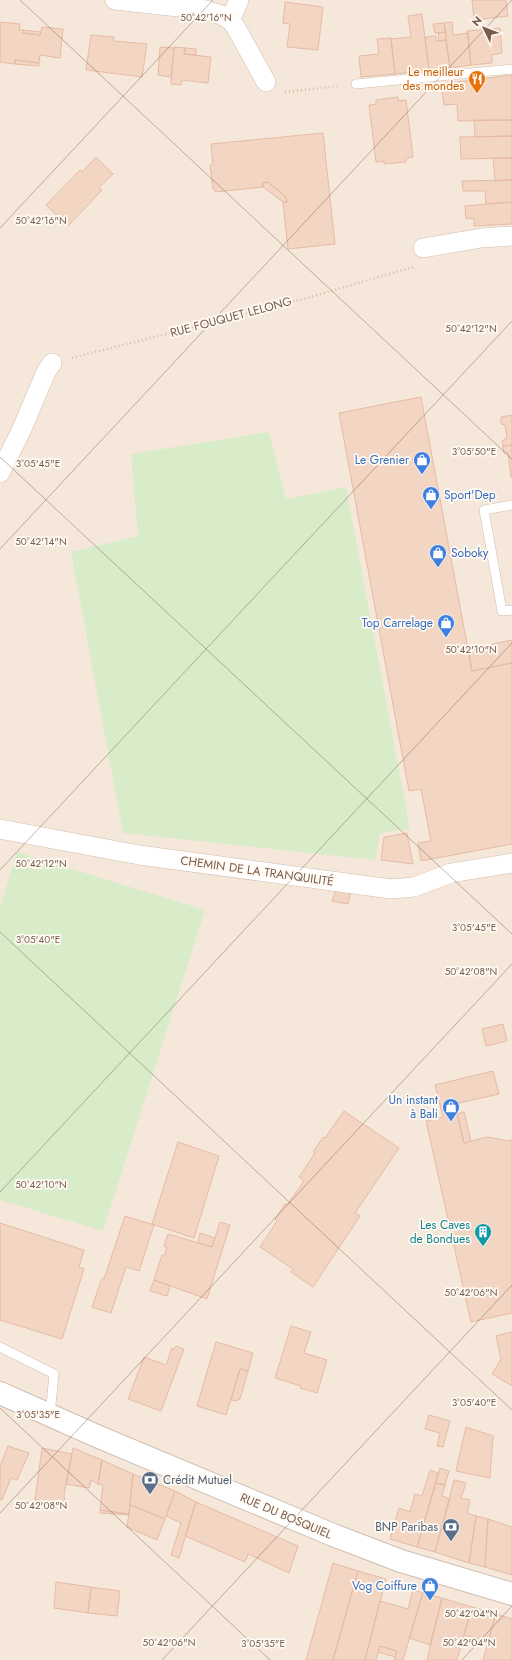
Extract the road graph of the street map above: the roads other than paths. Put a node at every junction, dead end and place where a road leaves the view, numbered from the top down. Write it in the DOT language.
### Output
graph roads {
  1 [pos="115,0"];
  2 [pos="238,0"];
  3 [pos="230,20"];
  4 [pos="512,68"];
  5 [pos="266,82"];
  6 [pos="356,84"];
  7 [pos="512,236"];
  8 [pos="423,248"];
  9 [pos="52,363"];
  10 [pos="0,473"];
  11 [pos="512,504"];
  12 [pos="512,610"];
  13 [pos="0,829"];
  14 [pos="512,863"];
  15 [pos="0,1347"];
  16 [pos="0,1393"];
  17 [pos="50,1415"];
  18 [pos="512,1594"];
  1 -- 3 [label="street"];
  2 -- 3 [label="street"];
  3 -- 5 [label="street"];
  4 -- 6 [label="lane"];
  7 -- 8 [label="street"];
  9 -- 10 [label="street"];
  11 -- 12 [label="lane"];
  13 -- 14 [label="street, CHEMIN DE LA TRANQUILITÉ"];
  15 -- 17 [label="lane"];
  16 -- 17 [label="street, RUE DU BOSQUIEL"];
  17 -- 18 [label="street, RUE DU BOSQUIEL"];
}
